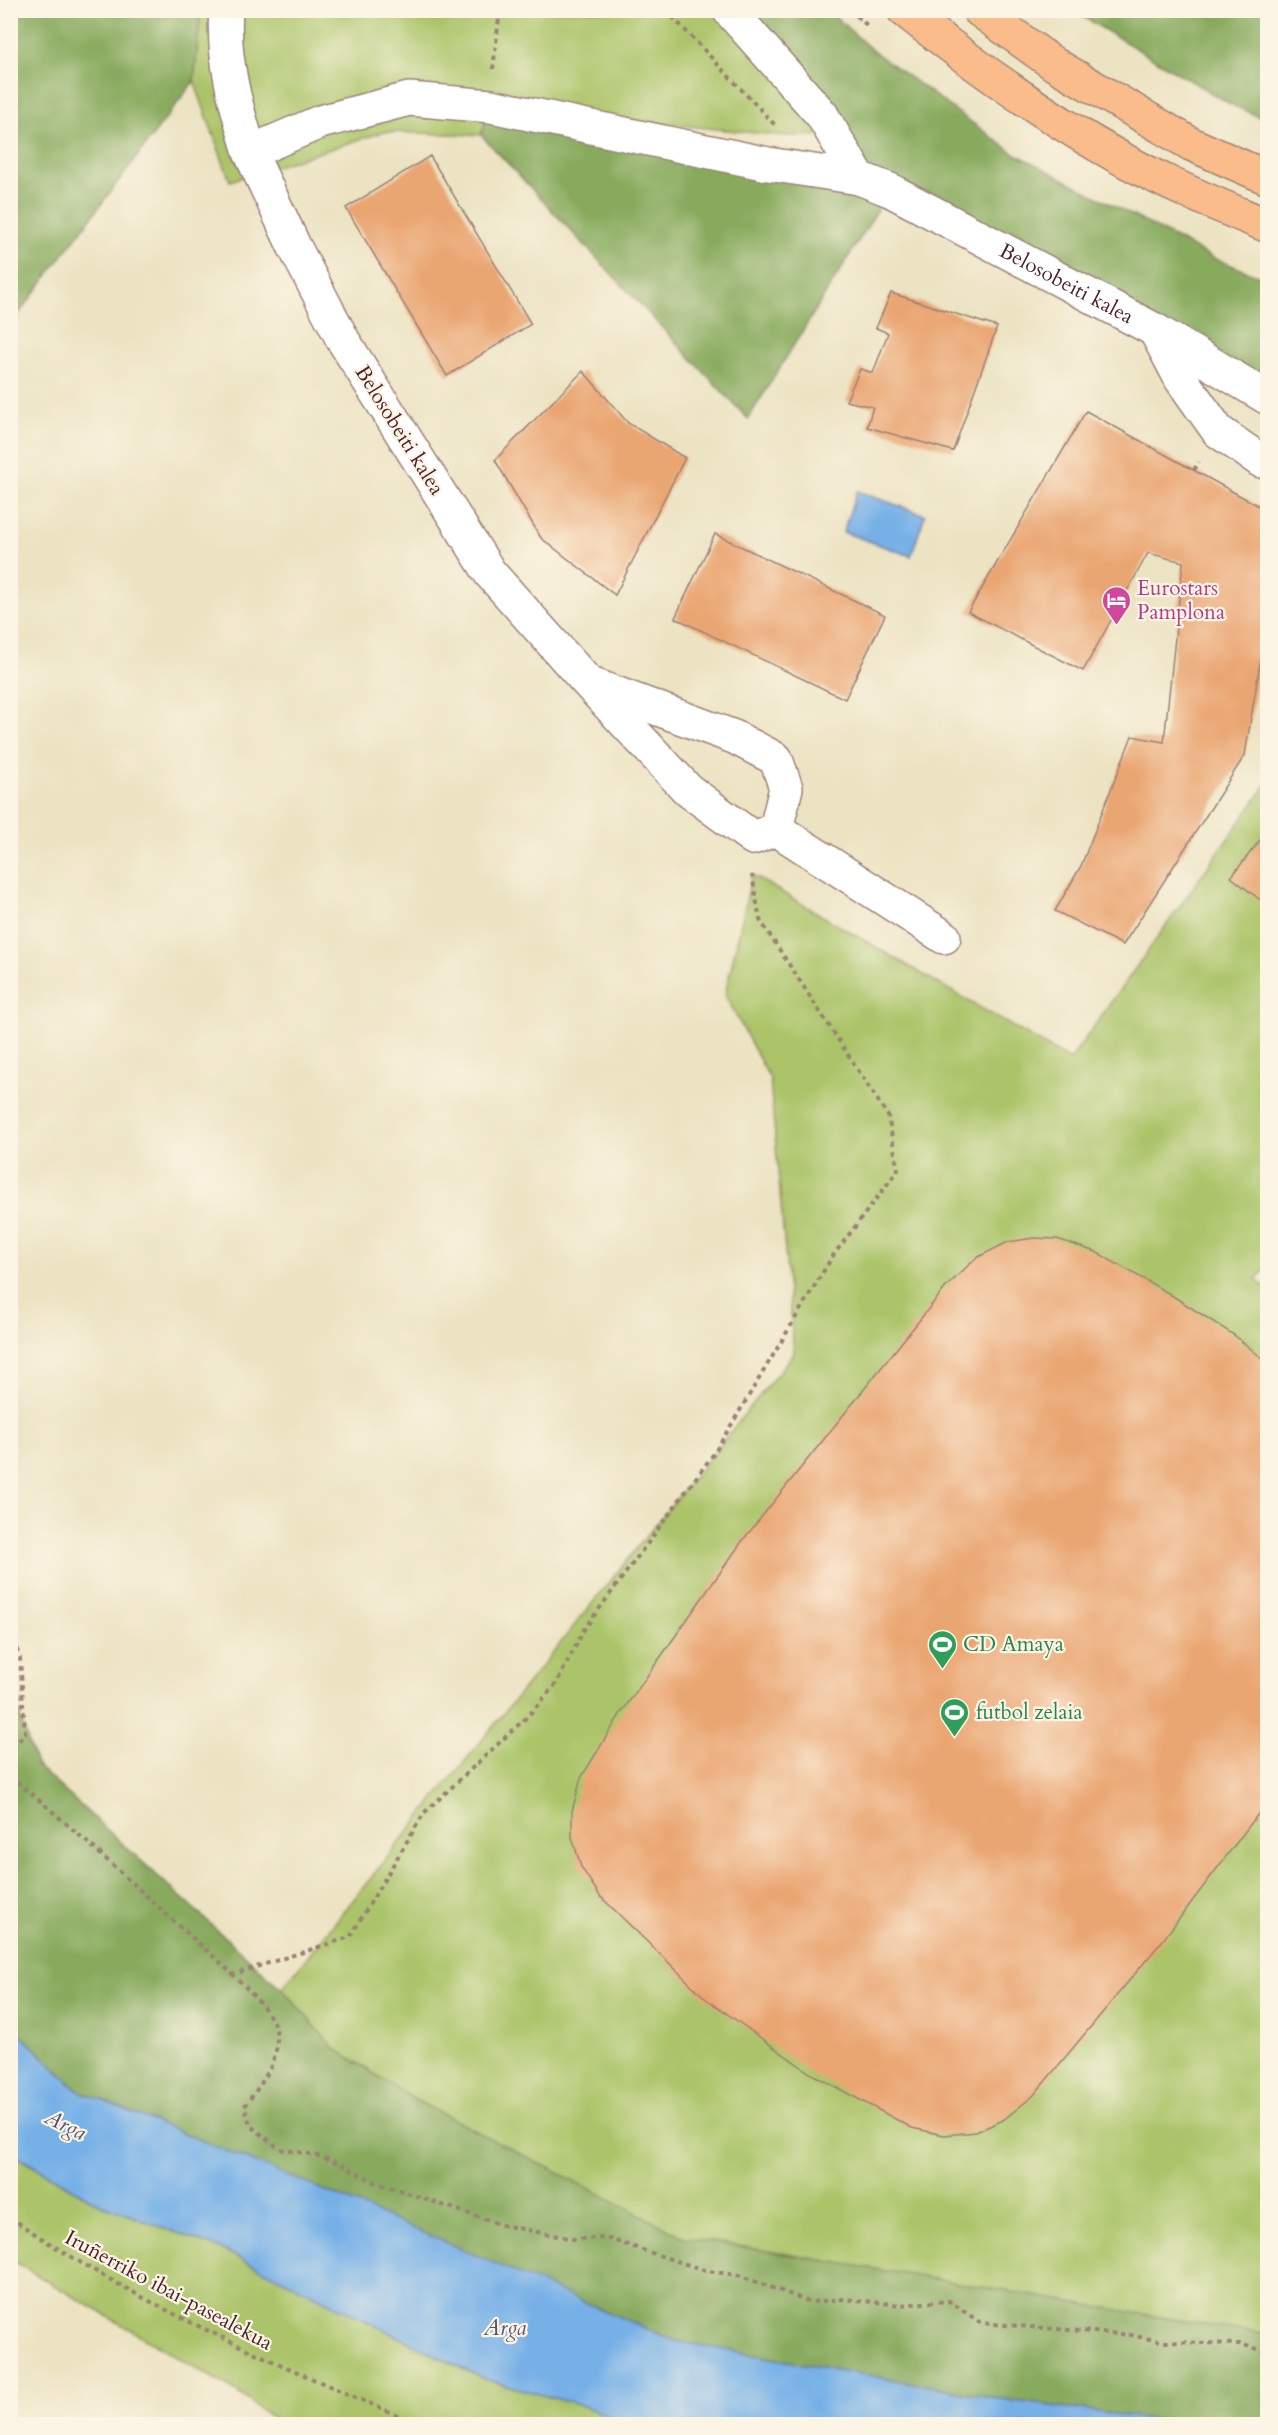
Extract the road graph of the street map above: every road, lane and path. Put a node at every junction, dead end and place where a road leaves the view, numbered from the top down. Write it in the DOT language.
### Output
graph roads {
  1 [pos="226,10"];
  2 [pos="500,10"];
  3 [pos="666,10"];
  4 [pos="729,10"];
  5 [pos="752,10"];
  6 [pos="904,10"];
  7 [pos="979,10"];
  8 [pos="491,106"];
  9 [pos="250,152"];
  10 [pos="790,167"];
  11 [pos="860,178"];
  12 [pos="1268,178"];
  13 [pos="1268,226"];
  14 [pos="1155,330"];
  15 [pos="1268,398"];
  16 [pos="1268,462"];
  17 [pos="588,683"];
  18 [pos="765,834"];
  19 [pos="944,937"];
  20 [pos="10,1632"];
  21 [pos="10,1752"];
  22 [pos="10,1776"];
  23 [pos="231,1975"];
  24 [pos="10,2217"];
  25 [pos="1268,2352"];
  26 [pos="418,2424"];
  1 -- 9 [label="street, Belosobeiti kalea"];
  2 -- 8 [label="path"];
  3 -- 10 [label="path"];
  4 -- 11 [label="street"];
  5 -- 11 [label="street"];
  6 -- 13 [label="main road"];
  7 -- 12 [label="main road"];
  8 -- 9 [label="street, Belosobeiti kalea"];
  8 -- 10 [label="street, Belosobeiti kalea"];
  9 -- 17 [label="street, Belosobeiti kalea"];
  10 -- 11 [label="street, Belosobeiti kalea"];
  11 -- 14 [label="street, Belosobeiti kalea"];
  14 -- 15 [label="street, Belosobeiti kalea"];
  14 -- 16 [label="street"];
  17 -- 18 [label="street, Belosobeiti kalea"];
  17 -- 18 [label="street, Belosobeiti kalea"];
  18 -- 19 [label="street"];
  18 -- 23 [label="path"];
  20 -- 21 [label="path"];
  22 -- 23 [label="path"];
  23 -- 25 [label="path"];
  24 -- 26 [label="path, Iruñerriko ibai-pasealekua"];
}
